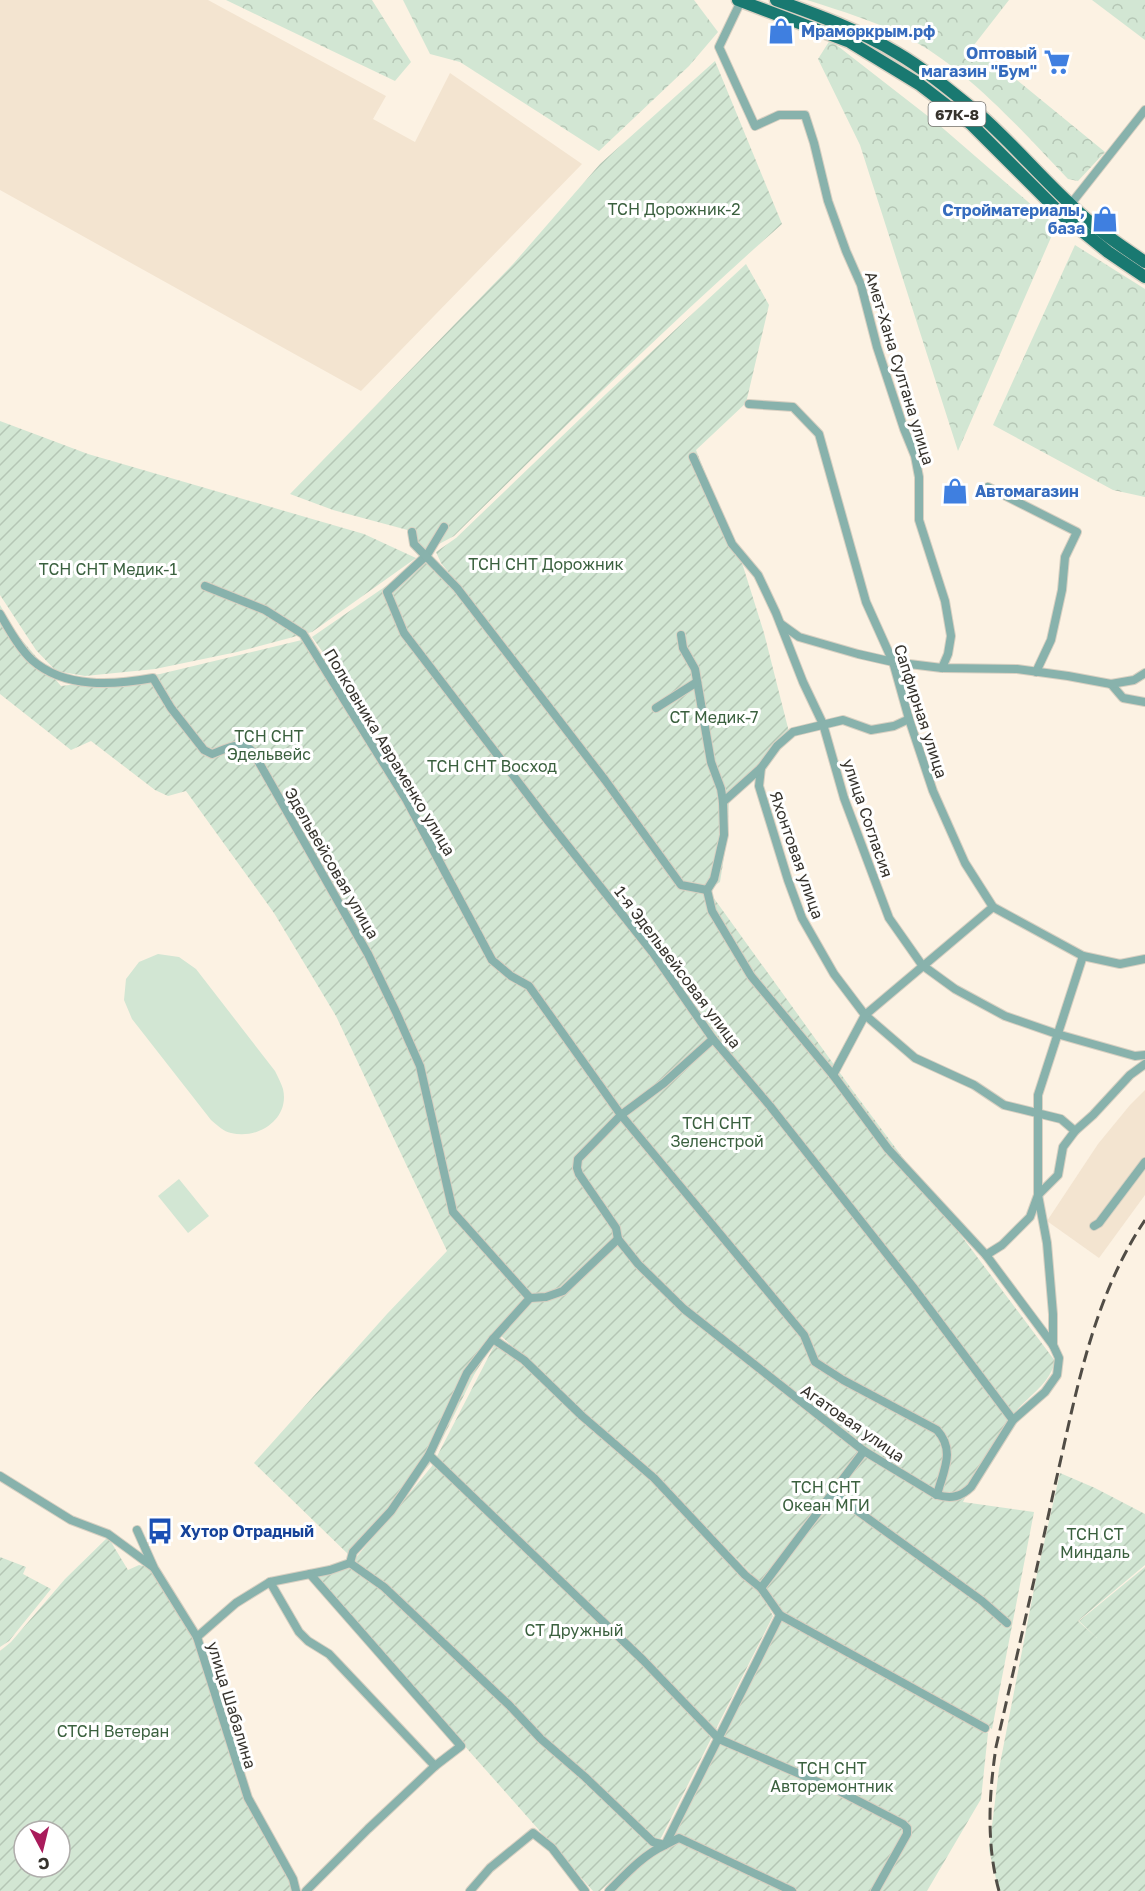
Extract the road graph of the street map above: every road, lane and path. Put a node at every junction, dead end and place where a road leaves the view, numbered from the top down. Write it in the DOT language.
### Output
graph roads {
  1 [pos="776,0"];
  2 [pos="739,1"];
  3 [pos="1145,110"];
  4 [pos="1070,205"];
  5 [pos="1145,262"];
  6 [pos="1145,277"];
  7 [pos="749,404"];
  8 [pos="693,457"];
  9 [pos="988,487"];
  10 [pos="444,527"];
  11 [pos="412,532"];
  12 [pos="427,555"];
  13 [pos="205,586"];
  14 [pos="0,614"];
  15 [pos="779,622"];
  16 [pos="681,635"];
  17 [pos="893,662"];
  18 [pos="942,668"];
  19 [pos="1036,672"];
  20 [pos="1145,673"];
  21 [pos="697,682"];
  22 [pos="1111,684"];
  23 [pos="1144,701"];
  24 [pos="656,708"];
  25 [pos="909,719"];
  26 [pos="823,724"];
  27 [pos="761,768"];
  28 [pos="723,802"];
  29 [pos="707,890"];
  30 [pos="993,907"];
  31 [pos="1083,956"];
  32 [pos="1145,959"];
  33 [pos="922,965"];
  34 [pos="865,1015"];
  35 [pos="1057,1034"];
  36 [pos="713,1039"];
  37 [pos="1145,1055"];
  38 [pos="1145,1064"];
  39 [pos="833,1076"];
  40 [pos="1037,1113"];
  41 [pos="621,1115"];
  42 [pos="1074,1131"];
  43 [pos="1145,1162"];
  44 [pos="1038,1195"];
  45 [pos="1094,1226"];
  46 [pos="618,1239"];
  47 [pos="986,1256"];
  48 [pos="530,1298"];
  49 [pos="493,1339"];
  50 [pos="1053,1345"];
  51 [pos="1013,1420"];
  52 [pos="864,1451"];
  53 [pos="429,1455"];
  54 [pos="0,1476"];
  55 [pos="834,1494"];
  56 [pos="937,1495"];
  57 [pos="137,1530"];
  58 [pos="350,1563"];
  59 [pos="154,1568"];
  60 [pos="310,1574"];
  61 [pos="270,1582"];
  62 [pos="761,1588"];
  63 [pos="780,1615"];
  64 [pos="1007,1623"];
  65 [pos="197,1637"];
  66 [pos="985,1728"];
  67 [pos="719,1740"];
  68 [pos="435,1766"];
  69 [pos="665,1845"];
  70 [pos="296,1891"];
  71 [pos="306,1891"];
  72 [pos="470,1891"];
  73 [pos="585,1891"];
  74 [pos="609,1891"];
  75 [pos="792,1891"];
  76 [pos="875,1891"];
  1 -- 4 [label="main road, 67К-8"];
  2 -- 6 [label="main road, 67К-8"];
  2 -- 18 [label="street, Амет-Хана Султана улица"];
  3 -- 4 [label="street"];
  4 -- 5 [label="main road, 67К-8"];
  7 -- 17 [label="street, Сапфирная улица"];
  8 -- 15 [label="street, улица Согласия"];
  9 -- 19 [label="street"];
  10 -- 12 [label="street, 1-я Эдельвейсовая улица"];
  11 -- 12 [label="street"];
  12 -- 29 [label="street"];
  12 -- 36 [label="street, 1-я Эдельвейсовая улица"];
  13 -- 41 [label="street, Полковника Авраменко улица"];
  14 -- 48 [label="street, Эдельвейсовая улица"];
  15 -- 17 [label="street"];
  15 -- 26 [label="street, улица Согласия"];
  16 -- 21 [label="street"];
  17 -- 18 [label="street"];
  17 -- 25 [label="street, Сапфирная улица"];
  18 -- 19 [label="street"];
  19 -- 22 [label="street"];
  20 -- 22 [label="street"];
  21 -- 24 [label="street"];
  21 -- 28 [label="street"];
  22 -- 23 [label="street"];
  25 -- 26 [label="street"];
  25 -- 30 [label="street, Сапфирная улица"];
  26 -- 27 [label="street"];
  26 -- 33 [label="street, улица Согласия"];
  27 -- 28 [label="street"];
  27 -- 34 [label="street, Яхонтовая улица"];
  28 -- 29 [label="street"];
  29 -- 39 [label="street"];
  30 -- 31 [label="street, Сапфирная улица"];
  30 -- 33 [label="street"];
  31 -- 32 [label="street, Сапфирная улица"];
  31 -- 35 [label="street"];
  33 -- 34 [label="street"];
  33 -- 35 [label="street, улица Согласия"];
  34 -- 39 [label="street"];
  34 -- 40 [label="street, Яхонтовая улица"];
  35 -- 37 [label="street, улица Согласия"];
  35 -- 40 [label="street"];
  36 -- 41 [label="street, Агатовая улица"];
  36 -- 51 [label="street, 1-я Эдельвейсовая улица"];
  38 -- 42 [label="street"];
  39 -- 47 [label="street"];
  40 -- 42 [label="street, Яхонтовая улица"];
  40 -- 44 [label="street"];
  41 -- 46 [label="street, Агатовая улица"];
  41 -- 56 [label="street, Полковника Авраменко улица"];
  42 -- 44 [label="street"];
  43 -- 45 [label="street"];
  44 -- 47 [label="street"];
  44 -- 50 [label="street"];
  46 -- 48 [label="street"];
  46 -- 52 [label="street, Агатовая улица"];
  47 -- 50 [label="street"];
  48 -- 49 [label="street"];
  49 -- 53 [label="street"];
  49 -- 62 [label="street"];
  50 -- 51 [label="street"];
  51 -- 56 [label="street"];
  52 -- 55 [label="street"];
  52 -- 56 [label="street, Агатовая улица"];
  53 -- 58 [label="street"];
  53 -- 67 [label="street"];
  54 -- 59 [label="street"];
  55 -- 62 [label="street"];
  55 -- 64 [label="street"];
  57 -- 59 [label="street, улица Шабалина"];
  58 -- 60 [label="street"];
  58 -- 69 [label="street"];
  59 -- 65 [label="street, улица Шабалина"];
  60 -- 61 [label="street"];
  60 -- 68 [label="street"];
  61 -- 65 [label="street"];
  61 -- 68 [label="street"];
  62 -- 63 [label="street"];
  63 -- 66 [label="street"];
  63 -- 67 [label="street"];
  65 -- 70 [label="street, улица Шабалина"];
  67 -- 69 [label="street"];
  67 -- 76 [label="street"];
  68 -- 71 [label="street"];
  69 -- 74 [label="street"];
  69 -- 75 [label="street"];
  72 -- 73 [label="street"];
}
